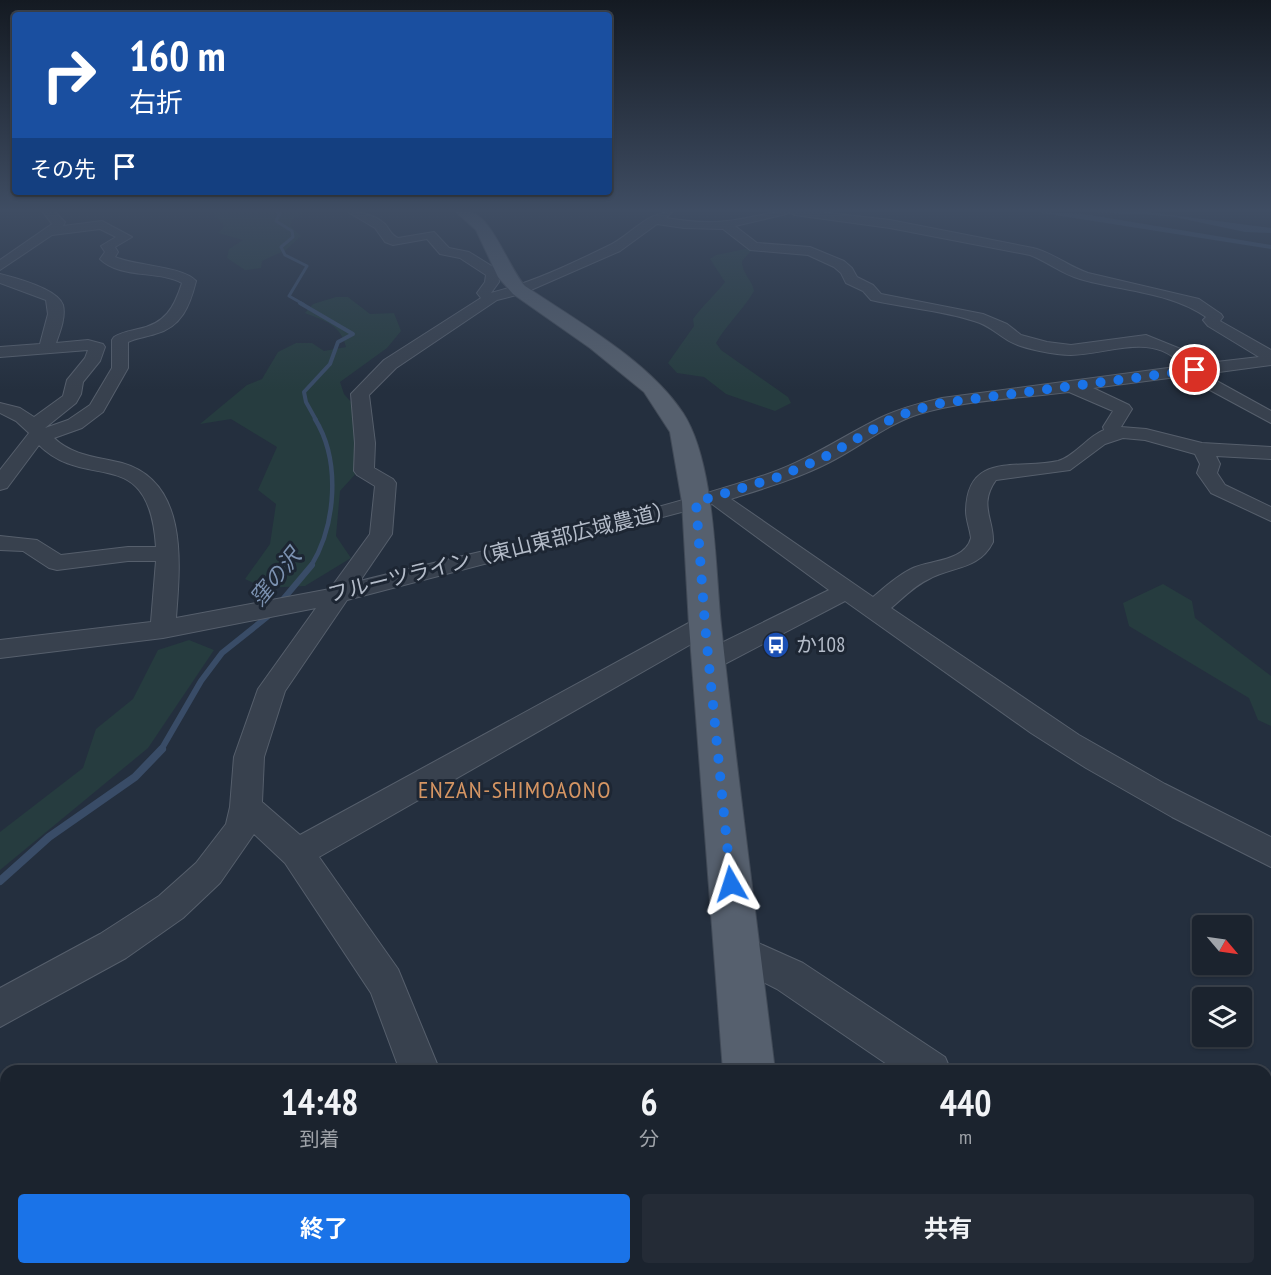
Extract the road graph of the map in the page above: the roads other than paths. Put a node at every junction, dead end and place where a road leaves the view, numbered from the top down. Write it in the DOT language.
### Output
graph roads {
  1 [pos="153,272"];
  2 [pos="491,272"];
  3 [pos="504,272"];
  4 [pos="560,272"];
  5 [pos="845,272"];
  6 [pos="1070,272"];
  7 [pos="0,278"];
  8 [pos="504,295"];
  9 [pos="46,350"];
  10 [pos="0,352"];
  11 [pos="1271,359"];
  12 [pos="1191,370"];
  13 [pos="1068,385"];
  14 [pos="0,408"];
  15 [pos="1271,418"];
  16 [pos="37,432"];
  17 [pos="1115,433"];
  18 [pos="1202,449"];
  19 [pos="1271,453"];
  20 [pos="0,484"];
  21 [pos="706,500"];
  22 [pos="1271,515"];
  23 [pos="0,543"];
  24 [pos="168,554"];
  25 [pos="846,591"];
  26 [pos="322,598"];
  27 [pos="875,609"];
  28 [pos="705,625"];
  29 [pos="163,629"];
  30 [pos="0,649"];
  31 [pos="708,660"];
  32 [pos="246,807"];
  33 [pos="297,853"];
  34 [pos="1271,853"];
  35 [pos="738,951"];
  36 [pos="0,1008"];
  37 [pos="418,1065"];
  38 [pos="748,1065"];
  39 [pos="922,1065"];
  1 -- 16 [label="street"];
  2 -- 8 [label="street"];
  3 -- 8 [label="main road"];
  4 -- 8 [label="street"];
  5 -- 12 [label="street"];
  6 -- 11 [label="street"];
  7 -- 9 [label="street"];
  8 -- 21 [label="main road"];
  8 -- 26 [label="street"];
  9 -- 10 [label="street"];
  9 -- 16 [label="street"];
  11 -- 12 [label="street, フルーツライン（東山東部広域農道）"];
  12 -- 13 [label="street, フルーツライン（東山東部広域農道）"];
  12 -- 15 [label="street"];
  13 -- 17 [label="street"];
  13 -- 21 [label="street, フルーツライン（東山東部広域農道）"];
  14 -- 16 [label="street"];
  16 -- 20 [label="street"];
  16 -- 24 [label="street"];
  17 -- 18 [label="street"];
  17 -- 27 [label="street"];
  18 -- 19 [label="street"];
  18 -- 22 [label="street"];
  21 -- 25 [label="street"];
  21 -- 26 [label="street, フルーツライン（東山東部広域農道）"];
  21 -- 28 [label="main road"];
  23 -- 24 [label="street"];
  24 -- 29 [label="street"];
  25 -- 27 [label="street"];
  25 -- 31 [label="street"];
  26 -- 29 [label="street, フルーツライン（東山東部広域農道）"];
  26 -- 32 [label="street"];
  27 -- 34 [label="street"];
  28 -- 31 [label="main road"];
  28 -- 33 [label="street"];
  29 -- 30 [label="street, フルーツライン（東山東部広域農道）"];
  31 -- 35 [label="main road"];
  32 -- 33 [label="street"];
  32 -- 36 [label="street"];
  33 -- 37 [label="street"];
  35 -- 38 [label="main road"];
  35 -- 39 [label="street"];
}
